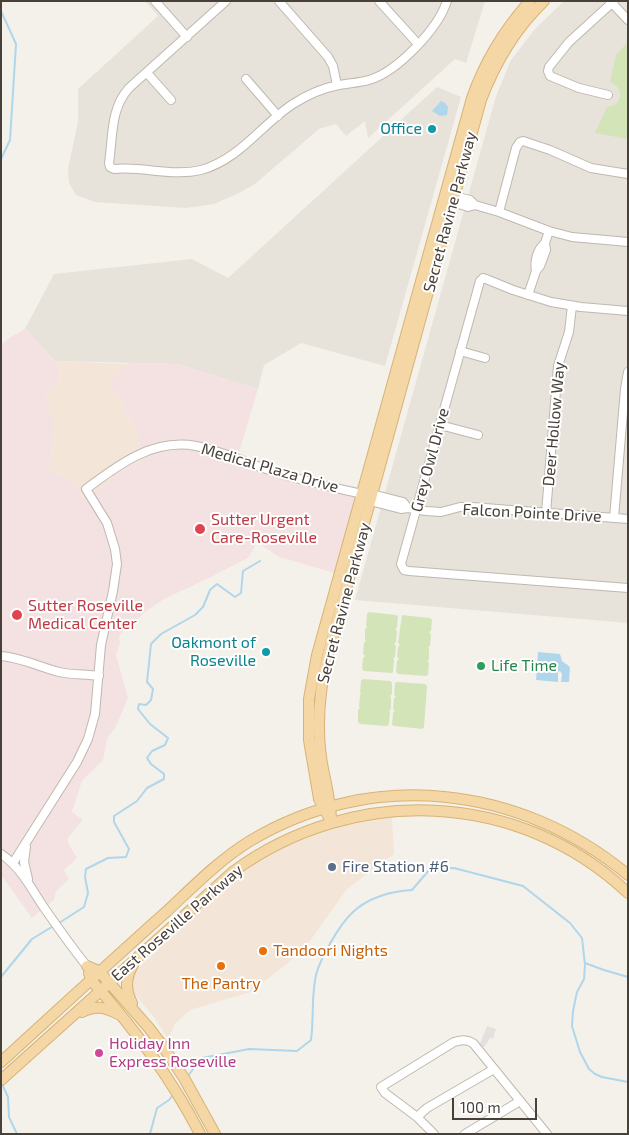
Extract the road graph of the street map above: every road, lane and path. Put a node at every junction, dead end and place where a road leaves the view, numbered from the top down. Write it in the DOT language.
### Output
graph roads {
  1 [pos="154,1"];
  2 [pos="226,1"];
  3 [pos="279,1"];
  4 [pos="379,1"];
  5 [pos="447,1"];
  6 [pos="530,1"];
  7 [pos="544,1"];
  8 [pos="612,2"];
  9 [pos="628,20"];
  10 [pos="187,37"];
  11 [pos="418,44"];
  12 [pos="147,73"];
  13 [pos="246,80"];
  14 [pos="337,85"];
  15 [pos="608,95"];
  16 [pos="172,100"];
  17 [pos="278,116"];
  18 [pos="628,174"];
  19 [pos="449,198"];
  20 [pos="499,212"];
  21 [pos="549,230"];
  22 [pos="628,242"];
  23 [pos="528,295"];
  24 [pos="572,306"];
  25 [pos="628,311"];
  26 [pos="460,351"];
  27 [pos="486,358"];
  28 [pos="628,372"];
  29 [pos="440,425"];
  30 [pos="478,435"];
  31 [pos="368,496"];
  32 [pos="416,510"];
  33 [pos="546,513"];
  34 [pos="614,518"];
  35 [pos="628,520"];
  36 [pos="628,588"];
  37 [pos="1,656"];
  38 [pos="99,676"];
  39 [pos="328,808"];
  40 [pos="332,823"];
  41 [pos="28,840"];
  42 [pos="236,851"];
  43 [pos="1,854"];
  44 [pos="13,863"];
  45 [pos="628,875"];
  46 [pos="30,885"];
  47 [pos="627,892"];
  48 [pos="193,907"];
  49 [pos="141,954"];
  50 [pos="87,966"];
  51 [pos="99,971"];
  52 [pos="91,980"];
  53 [pos="109,983"];
  54 [pos="101,991"];
  55 [pos="141,1019"];
  56 [pos="69,1020"];
  57 [pos="130,1025"];
  58 [pos="4,1059"];
  59 [pos="494,1069"];
  60 [pos="1,1080"];
  61 [pos="520,1101"];
  62 [pos="417,1117"];
  63 [pos="198,1130"];
  64 [pos="215,1134"];
  65 [pos="434,1134"];
  66 [pos="465,1134"];
  67 [pos="546,1134"];
  1 -- 10 [label="street"];
  2 -- 10 [label="street"];
  3 -- 14 [label="street"];
  4 -- 11 [label="street"];
  5 -- 11 [label="street"];
  6 -- 19 [label="main road, Secret Ravine Parkway"];
  7 -- 19 [label="main road, Secret Ravine Parkway"];
  8 -- 9 [label="street"];
  8 -- 15 [label="street"];
  10 -- 12 [label="street"];
  11 -- 14 [label="street"];
  12 -- 16 [label="street"];
  12 -- 17 [label="street"];
  13 -- 17 [label="street"];
  14 -- 17 [label="street"];
  18 -- 20 [label="street"];
  19 -- 20 [label="street"];
  19 -- 31 [label="main road, Secret Ravine Parkway"];
  20 -- 21 [label="street"];
  21 -- 22 [label="street"];
  21 -- 23 [label="street"];
  23 -- 24 [label="street, Grey Owl Drive"];
  23 -- 26 [label="street, Grey Owl Drive"];
  24 -- 25 [label="street, Grey Owl Drive"];
  24 -- 33 [label="street, Deer Hollow Way"];
  26 -- 27 [label="street"];
  26 -- 29 [label="street, Grey Owl Drive"];
  28 -- 34 [label="street"];
  29 -- 30 [label="street"];
  29 -- 32 [label="street, Grey Owl Drive"];
  31 -- 32 [label="street, Falcon Pointe Drive"];
  31 -- 38 [label="street, Medical Plaza Drive"];
  31 -- 39 [label="main road, Secret Ravine Parkway"];
  32 -- 33 [label="street, Falcon Pointe Drive"];
  32 -- 36 [label="street, Grey Owl Drive"];
  33 -- 34 [label="street, Falcon Pointe Drive"];
  34 -- 35 [label="street, Falcon Pointe Drive"];
  37 -- 38 [label="street"];
  38 -- 41 [label="street, Medical Plaza Drive"];
  39 -- 40 [label="main road, Secret Ravine Parkway"];
  39 -- 42 [label="main road, East Roseville Parkway"];
  39 -- 45 [label="main road, East Roseville Parkway"];
  40 -- 47 [label="main road, East Roseville Parkway"];
  40 -- 48 [label="main road, East Roseville Parkway"];
  41 -- 44 [label="street, Medical Plaza Drive"];
  41 -- 46 [label="street"];
  42 -- 48 [label="main road"];
  42 -- 51 [label="main road, East Roseville Parkway"];
  43 -- 44 [label="street"];
  44 -- 46 [label="street"];
  46 -- 50 [label="street"];
  48 -- 49 [label="main road, East Roseville Parkway"];
  49 -- 53 [label="main road, East Roseville Parkway"];
  49 -- 55 [label="main road"];
  50 -- 51 [label="main road"];
  50 -- 52 [label="main road"];
  51 -- 52 [label="main road, East Roseville Parkway"];
  51 -- 53 [label="main road"];
  52 -- 54 [label="main road"];
  52 -- 58 [label="main road, East Roseville Parkway"];
  53 -- 54 [label="main road, East Roseville Parkway"];
  53 -- 55 [label="main road"];
  54 -- 56 [label="main road, East Roseville Parkway"];
  54 -- 57 [label="main road"];
  55 -- 64 [label="main road"];
  56 -- 57 [label="main road"];
  56 -- 60 [label="main road, East Roseville Parkway"];
  57 -- 63 [label="main road"];
  59 -- 61 [label="street"];
  59 -- 62 [label="street"];
  59 -- 62 [label="street"];
  61 -- 66 [label="street"];
  61 -- 67 [label="street"];
  62 -- 65 [label="street"];
}
